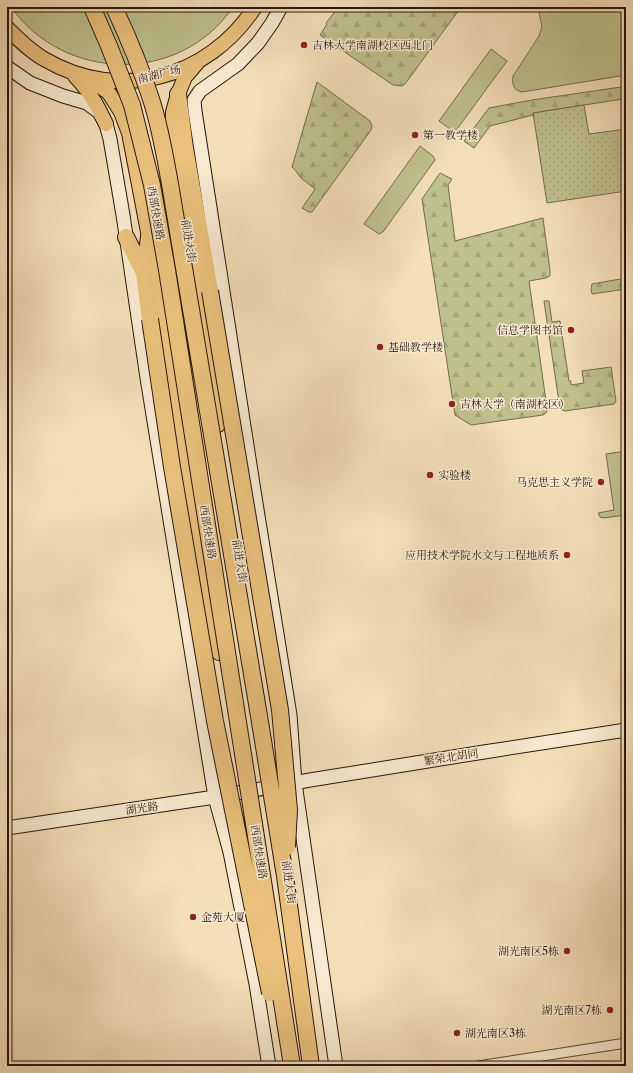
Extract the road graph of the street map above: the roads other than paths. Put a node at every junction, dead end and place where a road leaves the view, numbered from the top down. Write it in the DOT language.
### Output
graph roads {
  1 [pos="92,7"];
  2 [pos="114,7"];
  3 [pos="254,7"];
  4 [pos="281,7"];
  5 [pos="7,28"];
  6 [pos="197,63"];
  7 [pos="7,67"];
  8 [pos="72,72"];
  9 [pos="88,77"];
  10 [pos="178,94"];
  11 [pos="106,124"];
  12 [pos="126,237"];
  13 [pos="149,237"];
  14 [pos="144,273"];
  15 [pos="626,730"];
  16 [pos="295,783"];
  17 [pos="276,786"];
  18 [pos="243,792"];
  19 [pos="215,797"];
  20 [pos="7,828"];
  21 [pos="285,876"];
  22 [pos="626,1043"];
  23 [pos="269,1066"];
  24 [pos="287,1066"];
  25 [pos="292,1066"];
  26 [pos="310,1066"];
  27 [pos="316,1066"];
  28 [pos="336,1066"];
  29 [pos="478,1066"];
  1 -- 25 [label="highway, 西部快速路, bridge"];
  2 -- 21 [label="highway, 西部快速路, bridge"];
  3 -- 6 [label="main road, 南湖广场"];
  4 -- 16 [label="main road, 前进大街"];
  5 -- 8 [label="main road, 南湖广场"];
  6 -- 9 [label="main road, 南湖广场"];
  6 -- 10 [label="main road, 前进大街"];
  7 -- 11 [label="main road"];
  8 -- 9 [label="main road, 南湖广场"];
  8 -- 11 [label="main road"];
  9 -- 13 [label="main road"];
  10 -- 17 [label="main road, 前进大街"];
  10 -- 21 [label="highway, bridge"];
  11 -- 12 [label="main road"];
  12 -- 14 [label="highway"];
  12 -- 19 [label="main road"];
  13 -- 14 [label="highway"];
  13 -- 18 [label="main road"];
  14 -- 24 [label="highway, bridge"];
  15 -- 16 [label="main road, 繁荣北胡同"];
  16 -- 17 [label="main road, 繁荣北胡同"];
  16 -- 28 [label="main road, 前进大街"];
  17 -- 18 [label="main road, 湖光路"];
  17 -- 27 [label="main road, 前进大街"];
  18 -- 19 [label="main road, 湖光路"];
  18 -- 24 [label="main road"];
  19 -- 20 [label="main road, 湖光路"];
  19 -- 23 [label="main road"];
  21 -- 26 [label="highway, 西部快速路, bridge"];
  22 -- 29 [label="street"];
}
